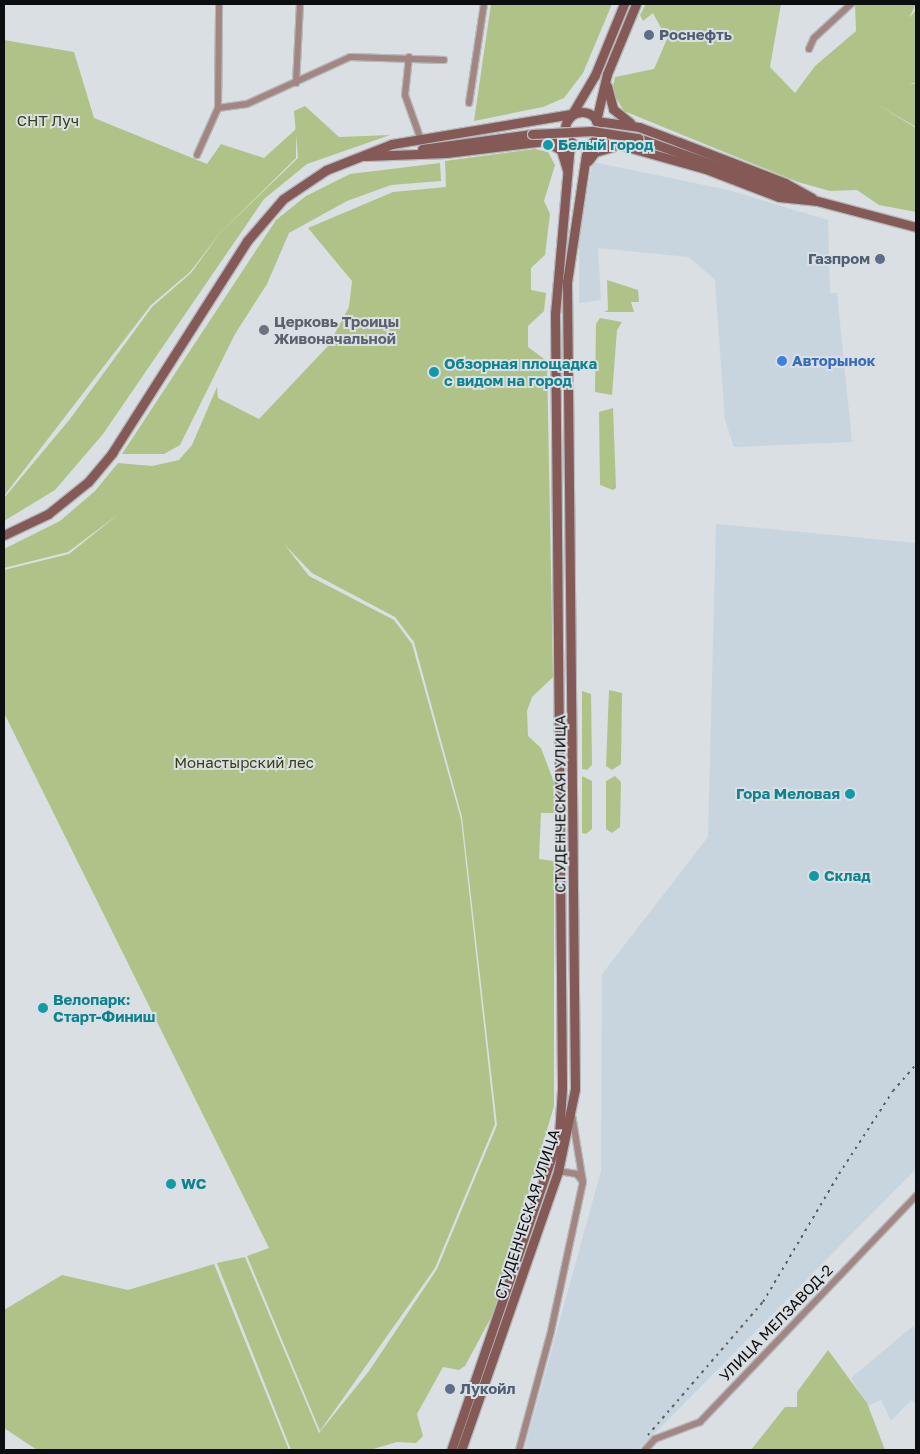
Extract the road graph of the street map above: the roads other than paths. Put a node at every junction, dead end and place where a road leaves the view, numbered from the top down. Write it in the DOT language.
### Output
graph roads {
  1 [pos="219,4"];
  2 [pos="300,4"];
  3 [pos="484,4"];
  4 [pos="624,4"];
  5 [pos="636,4"];
  6 [pos="851,4"];
  7 [pos="809,49"];
  8 [pos="409,57"];
  9 [pos="444,60"];
  10 [pos="607,74"];
  11 [pos="296,83"];
  12 [pos="469,103"];
  13 [pos="218,108"];
  14 [pos="572,114"];
  15 [pos="596,121"];
  16 [pos="639,127"];
  17 [pos="421,140"];
  18 [pos="542,140"];
  19 [pos="570,143"];
  20 [pos="593,143"];
  21 [pos="651,152"];
  22 [pos="197,155"];
  23 [pos="365,156"];
  24 [pos="570,178"];
  25 [pos="581,180"];
  26 [pos="816,201"];
  27 [pos="916,227"];
  28 [pos="559,239"];
  29 [pos="570,241"];
  30 [pos="4,536"];
  31 [pos="572,1115"];
  32 [pos="558,1171"];
  33 [pos="583,1182"];
  34 [pos="916,1196"];
  35 [pos="451,1450"];
  36 [pos="461,1450"];
  37 [pos="519,1450"];
  38 [pos="645,1450"];
  1 -- 13 [label="street"];
  2 -- 11 [label="street"];
  3 -- 12 [label="street"];
  4 -- 14 [label="main road"];
  5 -- 10 [label="main road"];
  6 -- 7 [label="street"];
  8 -- 9 [label="street"];
  8 -- 11 [label="street"];
  8 -- 17 [label="street"];
  10 -- 15 [label="main road"];
  10 -- 16 [label="main road"];
  11 -- 13 [label="street"];
  13 -- 22 [label="street"];
  14 -- 15 [label="main road"];
  14 -- 17 [label="main road"];
  14 -- 19 [label="main road"];
  15 -- 16 [label="main road"];
  15 -- 20 [label="main road"];
  16 -- 26 [label="main road"];
  17 -- 23 [label="main road"];
  18 -- 19 [label="main road"];
  18 -- 23 [label="main road"];
  18 -- 24 [label="main road"];
  19 -- 20 [label="main road"];
  19 -- 24 [label="main road, СТУДЕНЧЕСКАЯ УЛИЦА"];
  20 -- 21 [label="main road"];
  20 -- 25 [label="main road, СТУДЕНЧЕСКАЯ УЛИЦА"];
  21 -- 25 [label="main road"];
  21 -- 26 [label="main road"];
  23 -- 26 [label="main road, bridge"];
  23 -- 30 [label="main road"];
  24 -- 28 [label="main road, СТУДЕНЧЕСКАЯ УЛИЦА"];
  25 -- 29 [label="main road, СТУДЕНЧЕСКАЯ УЛИЦА"];
  26 -- 27 [label="main road"];
  28 -- 29 [label="main road"];
  28 -- 35 [label="main road, СТУДЕНЧЕСКАЯ УЛИЦА"];
  29 -- 31 [label="main road, СТУДЕНЧЕСКАЯ УЛИЦА"];
  31 -- 32 [label="main road, СТУДЕНЧЕСКАЯ УЛИЦА"];
  31 -- 33 [label="street"];
  32 -- 33 [label="street"];
  32 -- 36 [label="main road, СТУДЕНЧЕСКАЯ УЛИЦА"];
  33 -- 37 [label="street"];
  34 -- 38 [label="street, УЛИЦА МЕЛЗАВОД-2"];
}
